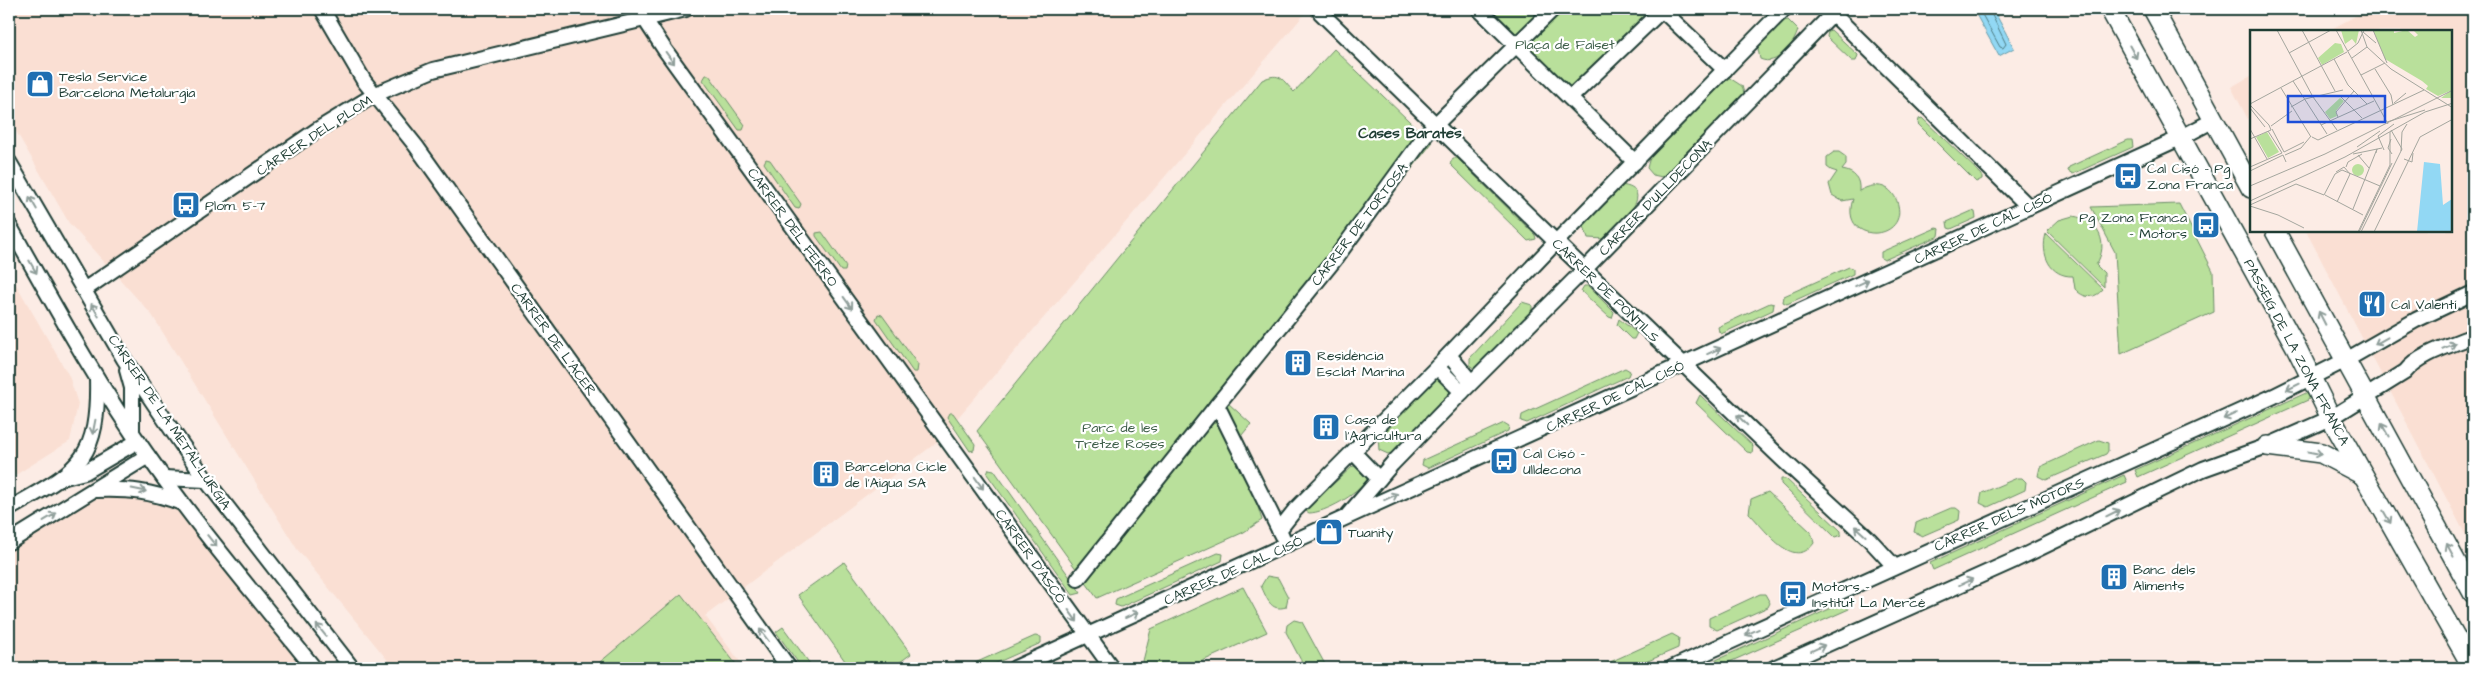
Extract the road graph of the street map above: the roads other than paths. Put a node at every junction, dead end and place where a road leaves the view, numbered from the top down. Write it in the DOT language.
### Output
graph roads {
  1 [pos="322,9"];
  2 [pos="686,9"];
  3 [pos="1479,9"];
  4 [pos="1553,9"];
  5 [pos="1662,9"];
  6 [pos="1784,9"];
  7 [pos="2110,9"];
  8 [pos="2153,9"];
  9 [pos="1322,10"];
  10 [pos="1833,10"];
  11 [pos="640,13"];
  12 [pos="1516,45"];
  13 [pos="1725,70"];
  14 [pos="376,94"];
  15 [pos="1570,98"];
  16 [pos="2214,120"];
  17 [pos="1436,123"];
  18 [pos="2180,138"];
  19 [pos="9,162"];
  20 [pos="1635,162"];
  21 [pos="2250,186"];
  22 [pos="2029,207"];
  23 [pos="9,224"];
  24 [pos="2276,232"];
  25 [pos="1556,242"];
  26 [pos="1585,269"];
  27 [pos="84,290"];
  28 [pos="2473,292"];
  29 [pos="2473,336"];
  30 [pos="1449,355"];
  31 [pos="124,359"];
  32 [pos="2346,360"];
  33 [pos="1683,365"];
  34 [pos="1437,367"];
  35 [pos="2312,378"];
  36 [pos="97,379"];
  37 [pos="1466,387"];
  38 [pos="2366,397"];
  39 [pos="1217,406"];
  40 [pos="2331,418"];
  41 [pos="135,436"];
  42 [pos="951,444"];
  43 [pos="2267,446"];
  44 [pos="1353,452"];
  45 [pos="148,456"];
  46 [pos="2363,475"];
  47 [pos="64,478"];
  48 [pos="164,478"];
  49 [pos="206,480"];
  50 [pos="1379,480"];
  51 [pos="95,490"];
  52 [pos="182,503"];
  53 [pos="9,509"];
  54 [pos="1344,519"];
  55 [pos="1279,530"];
  56 [pos="9,542"];
  57 [pos="1287,545"];
  58 [pos="1894,566"];
  59 [pos="1078,579"];
  60 [pos="2473,593"];
  61 [pos="1088,636"];
  62 [pos="314,668"];
  63 [pos="352,668"];
  64 [pos="789,668"];
  65 [pos="1014,668"];
  66 [pos="1112,668"];
  67 [pos="1672,668"];
  68 [pos="1774,668"];
  69 [pos="2473,668"];
  1 -- 14 [label="street, CARRER DE L'ACER"];
  2 -- 11 [label="street, CARRER DEL PLOM"];
  3 -- 12 [label="street"];
  4 -- 12 [label="street, CARRER DE TORTOSA"];
  5 -- 13 [label="street"];
  5 -- 15 [label="street"];
  6 -- 13 [label="street"];
  7 -- 18 [label="main road, PASSEIG DE LA ZONA FRANCA, one-way"];
  8 -- 16 [label="main road"];
  9 -- 17 [label="street, CARRER DE PONTILS"];
  10 -- 22 [label="street"];
  10 -- 26 [label="street, CARRER D'ULLDECONA"];
  11 -- 14 [label="street, CARRER DEL PLOM"];
  11 -- 42 [label="street, CARRER DEL FERRO, one-way"];
  12 -- 15 [label="street"];
  12 -- 17 [label="street, CARRER DE TORTOSA"];
  13 -- 20 [label="street"];
  14 -- 27 [label="street, CARRER DEL PLOM"];
  64 -- 14 [label="street, CARRER DE L'ACER, one-way"];
  15 -- 20 [label="street"];
  16 -- 18 [label="street, CARRER DE CAL CISÓ"];
  16 -- 21 [label="main road"];
  17 -- 25 [label="street, CARRER DE PONTILS"];
  17 -- 39 [label="street, CARRER DE TORTOSA"];
  18 -- 22 [label="street, CARRER DE CAL CISÓ"];
  18 -- 35 [label="main road, PASSEIG DE LA ZONA FRANCA"];
  27 -- 19 [label="street, CARRER DE LA METAL·LÚRGIA, one-way"];
  20 -- 25 [label="street"];
  33 -- 22 [label="street, CARRER DE CAL CISÓ, one-way"];
  23 -- 36 [label="street, one-way"];
  32 -- 24 [label="main road, one-way"];
  25 -- 26 [label="street, CARRER DE PONTILS"];
  25 -- 30 [label="street"];
  26 -- 33 [label="street, CARRER DE PONTILS"];
  26 -- 37 [label="street, CARRER D'ULLDECONA"];
  31 -- 27 [label="street, CARRER DE LA METAL·LÚRGIA, one-way"];
  28 -- 32 [label="street, CARRER DELS MOTORS, one-way"];
  38 -- 29 [label="street, one-way"];
  30 -- 34 [label="street"];
  30 -- 37 [label="street"];
  31 -- 41 [label="street"];
  31 -- 49 [label="street, CARRER DE LA METAL·LÚRGIA"];
  32 -- 35 [label="street, CARRER DELS MOTORS"];
  32 -- 38 [label="main road"];
  54 -- 33 [label="street, CARRER DE CAL CISÓ, one-way"];
  58 -- 33 [label="street, CARRER DE PONTILS, one-way"];
  34 -- 37 [label="street"];
  34 -- 44 [label="street"];
  35 -- 40 [label="main road, PASSEIG DE LA ZONA FRANCA"];
  35 -- 58 [label="street, CARRER DELS MOTORS, one-way"];
  36 -- 41 [label="street"];
  36 -- 47 [label="street, one-way"];
  37 -- 50 [label="street, CARRER D'ULLDECONA"];
  38 -- 40 [label="street"];
  60 -- 38 [label="main road, one-way"];
  39 -- 55 [label="street"];
  39 -- 59 [label="street, CARRER DE TORTOSA"];
  40 -- 43 [label="street"];
  40 -- 46 [label="main road, PASSEIG DE LA ZONA FRANCA"];
  41 -- 45 [label="street"];
  41 -- 47 [label="street"];
  42 -- 61 [label="street, CARRER D'ASCÓ, one-way"];
  43 -- 46 [label="main road, one-way"];
  68 -- 43 [label="street, one-way"];
  44 -- 50 [label="street"];
  44 -- 55 [label="street"];
  45 -- 48 [label="street"];
  45 -- 51 [label="street"];
  46 -- 69 [label="main road, PASSEIG DE LA ZONA FRANCA, one-way"];
  47 -- 53 [label="street"];
  48 -- 49 [label="street"];
  48 -- 52 [label="street"];
  63 -- 49 [label="street, CARRER DE LA METAL·LÚRGIA, one-way"];
  50 -- 54 [label="street, CARRER D'ULLDECONA"];
  51 -- 52 [label="street, one-way"];
  56 -- 51 [label="street, one-way"];
  52 -- 62 [label="street, one-way"];
  54 -- 57 [label="street, CARRER DE CAL CISÓ"];
  55 -- 57 [label="street"];
  61 -- 57 [label="street, CARRER DE CAL CISÓ, one-way"];
  58 -- 67 [label="street, CARRER DELS MOTORS, one-way"];
  61 -- 65 [label="street, CARRER DE CAL CISÓ"];
  61 -- 66 [label="street, CARRER D'ASCÓ"];
}
